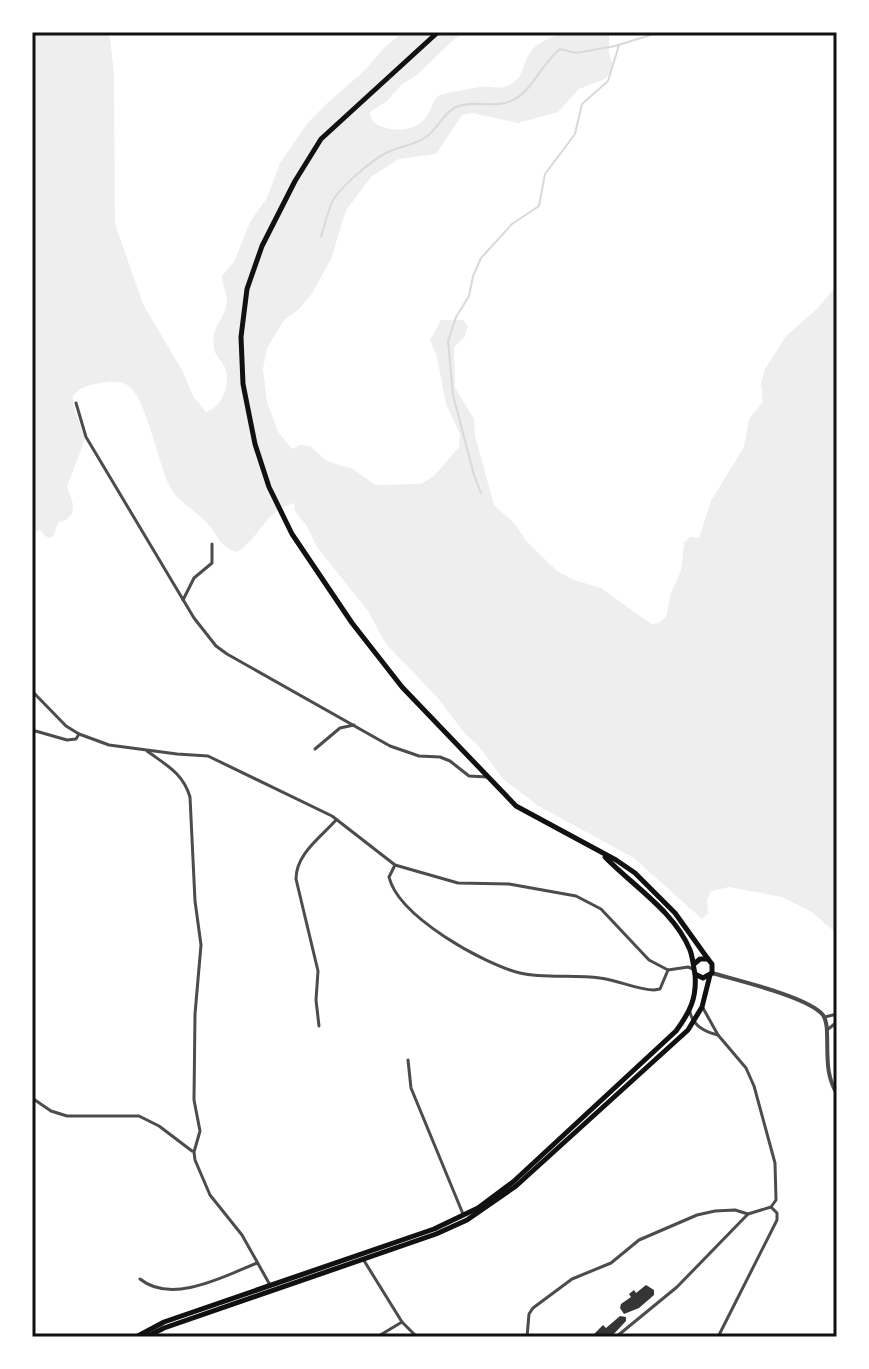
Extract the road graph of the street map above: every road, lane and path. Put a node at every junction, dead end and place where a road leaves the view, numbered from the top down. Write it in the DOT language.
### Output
graph roads {
  1 [pos="438,32"];
  2 [pos="76,403"];
  3 [pos="212,544"];
  4 [pos="183,600"];
  5 [pos="32,691"];
  6 [pos="354,725"];
  7 [pos="32,730"];
  8 [pos="79,734"];
  9 [pos="144,749"];
  10 [pos="315,749"];
  11 [pos="487,777"];
  12 [pos="337,819"];
  13 [pos="602,854"];
  14 [pos="395,865"];
  15 [pos="708,959"];
  16 [pos="694,969"];
  17 [pos="668,970"];
  18 [pos="711,974"];
  19 [pos="702,1007"];
  20 [pos="690,1012"];
  21 [pos="837,1014"];
  22 [pos="825,1018"];
  23 [pos="837,1022"];
  24 [pos="693,1023"];
  25 [pos="319,1026"];
  26 [pos="827,1030"];
  27 [pos="718,1035"];
  28 [pos="408,1060"];
  29 [pos="837,1094"];
  30 [pos="32,1098"];
  31 [pos="194,1152"];
  32 [pos="771,1207"];
  33 [pos="748,1214"];
  34 [pos="464,1216"];
  35 [pos="363,1259"];
  36 [pos="257,1263"];
  37 [pos="140,1279"];
  38 [pos="270,1285"];
  39 [pos="402,1322"];
  40 [pos="136,1337"];
  41 [pos="146,1337"];
  42 [pos="377,1337"];
  43 [pos="417,1337"];
  44 [pos="527,1337"];
  45 [pos="616,1337"];
  46 [pos="718,1337"];
  1 -- 11 [label="main road"];
  2 -- 4 [label="street"];
  3 -- 4 [label="street"];
  4 -- 6 [label="street"];
  5 -- 8 [label="street"];
  6 -- 10 [label="street"];
  6 -- 11 [label="street"];
  7 -- 8 [label="street"];
  8 -- 9 [label="street"];
  9 -- 12 [label="street"];
  9 -- 31 [label="street"];
  11 -- 13 [label="main road"];
  12 -- 14 [label="street"];
  12 -- 25 [label="street"];
  13 -- 15 [label="main road"];
  13 -- 16 [label="main road"];
  14 -- 17 [label="street"];
  14 -- 17 [label="street"];
  15 -- 16 [label="main road"];
  15 -- 18 [label="main road"];
  16 -- 17 [label="street"];
  16 -- 18 [label="main road"];
  16 -- 20 [label="main road"];
  18 -- 19 [label="main road"];
  18 -- 22 [label="street"];
  19 -- 24 [label="main road"];
  19 -- 27 [label="street"];
  20 -- 24 [label="street"];
  20 -- 34 [label="main road"];
  21 -- 22 [label="street"];
  22 -- 26 [label="street"];
  23 -- 26 [label="street"];
  24 -- 27 [label="street"];
  24 -- 35 [label="main road"];
  26 -- 29 [label="street"];
  27 -- 32 [label="street"];
  28 -- 34 [label="street"];
  30 -- 31 [label="street"];
  31 -- 36 [label="street"];
  32 -- 33 [label="street"];
  32 -- 46 [label="street"];
  33 -- 44 [label="street"];
  33 -- 45 [label="street"];
  34 -- 38 [label="main road"];
  35 -- 39 [label="street"];
  35 -- 41 [label="main road"];
  36 -- 37 [label="street"];
  36 -- 38 [label="street"];
  38 -- 40 [label="main road"];
  39 -- 42 [label="street"];
  39 -- 43 [label="street"];
}
